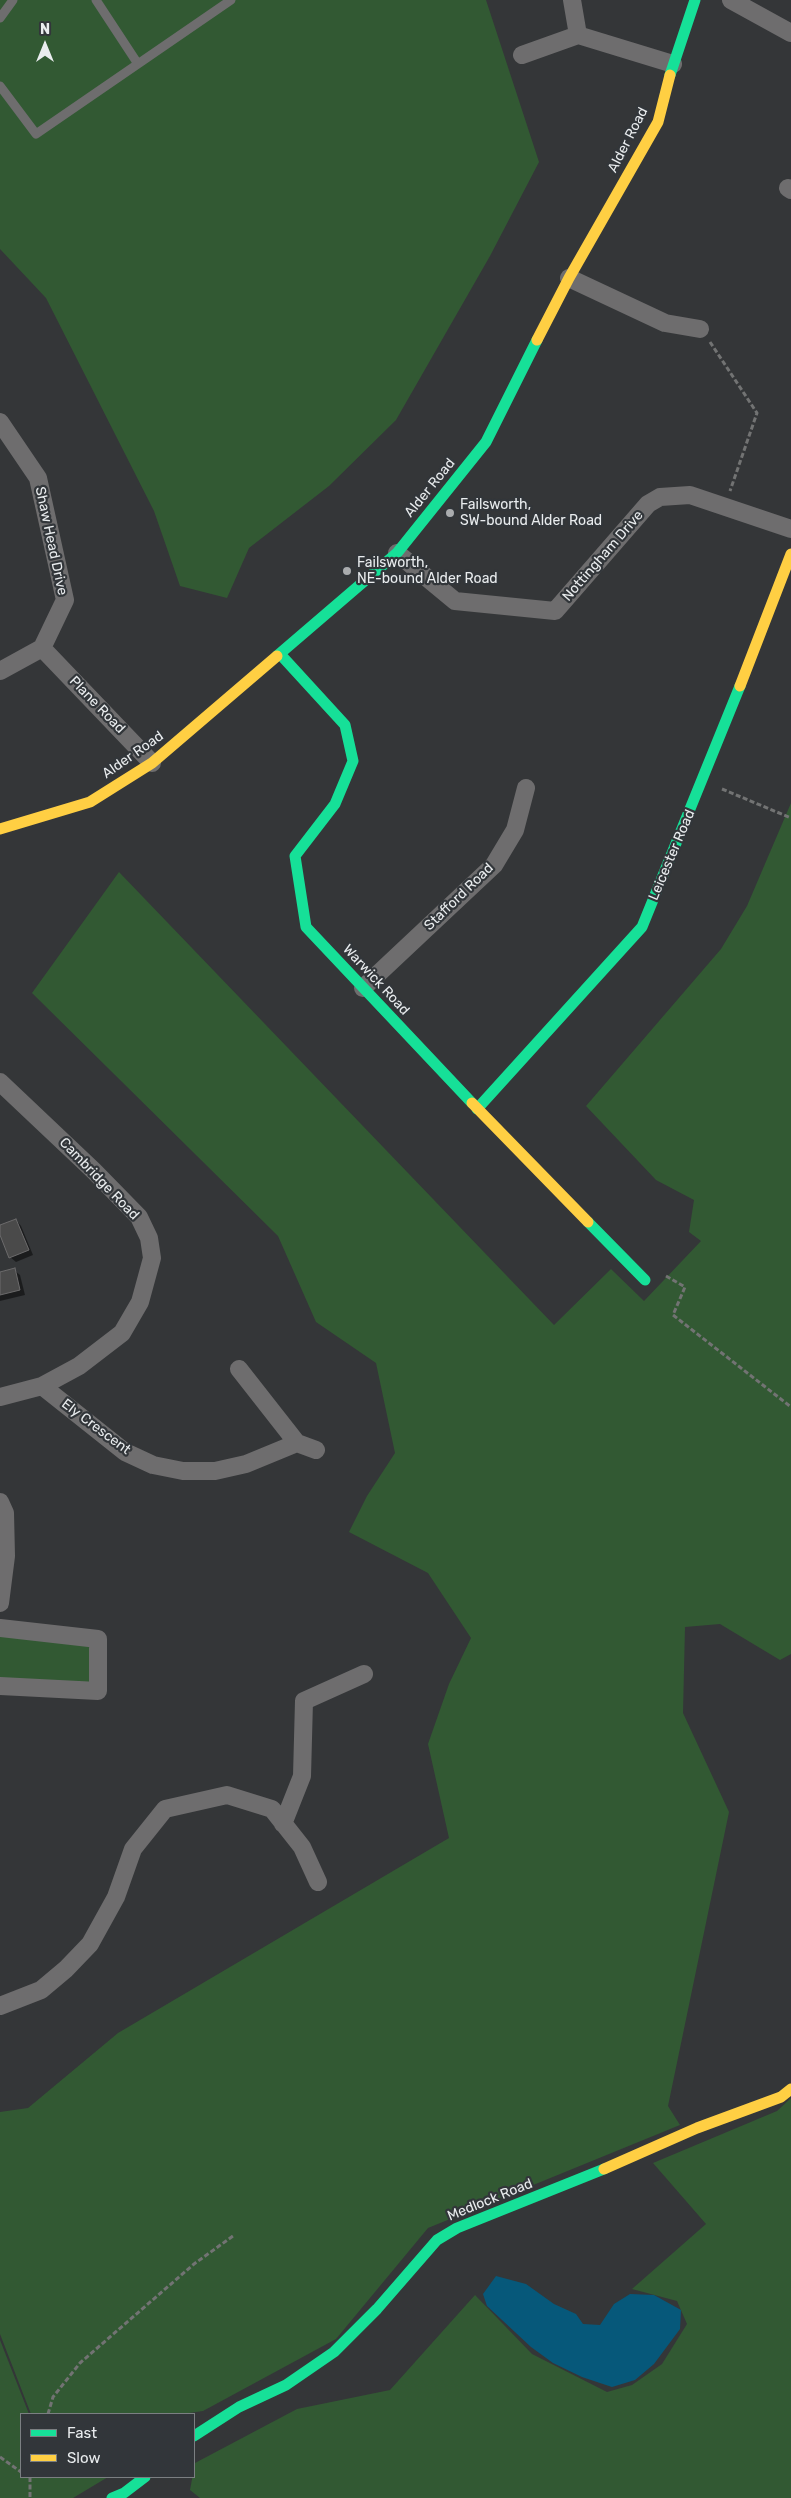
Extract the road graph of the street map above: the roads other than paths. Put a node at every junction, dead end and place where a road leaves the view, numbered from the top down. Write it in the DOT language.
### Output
graph roads {
  1 [pos="13,0"];
  2 [pos="96,0"];
  3 [pos="231,0"];
  4 [pos="572,0"];
  5 [pos="694,0"];
  6 [pos="731,0"];
  7 [pos="0,18"];
  8 [pos="791,33"];
  9 [pos="578,36"];
  10 [pos="522,55"];
  11 [pos="138,64"];
  12 [pos="673,64"];
  13 [pos="0,86"];
  14 [pos="569,278"];
  15 [pos="700,329"];
  16 [pos="0,422"];
  17 [pos="791,529"];
  18 [pos="397,554"];
  19 [pos="791,554"];
  20 [pos="42,648"];
  21 [pos="280,654"];
  22 [pos="0,672"];
  23 [pos="152,763"];
  24 [pos="526,788"];
  25 [pos="0,828"];
  26 [pos="363,988"];
  27 [pos="0,1082"];
  28 [pos="477,1109"];
  29 [pos="645,1280"];
  30 [pos="239,1369"];
  31 [pos="42,1386"];
  32 [pos="0,1397"];
  33 [pos="296,1443"];
  34 [pos="316,1450"];
  35 [pos="0,1502"];
  36 [pos="0,1603"];
  37 [pos="0,1628"];
  38 [pos="364,1674"];
  39 [pos="0,1686"];
  40 [pos="283,1824"];
  41 [pos="318,1882"];
  42 [pos="0,2006"];
  43 [pos="791,2089"];
  44 [pos="195,2435"];
  45 [pos="144,2478"];
  46 [pos="112,2498"];
  1 -- 7 [label="lane"];
  2 -- 11 [label="lane"];
  3 -- 11 [label="lane"];
  4 -- 9 [label="street"];
  5 -- 12 [label="street, Alder Road"];
  6 -- 8 [label="street"];
  9 -- 10 [label="street"];
  9 -- 12 [label="street"];
  11 -- 13 [label="lane"];
  12 -- 14 [label="street, Alder Road"];
  14 -- 15 [label="street"];
  14 -- 18 [label="street, Alder Road"];
  16 -- 20 [label="street, Shaw Head Drive"];
  17 -- 18 [label="street, Nottingham Drive"];
  18 -- 21 [label="street, Alder Road"];
  19 -- 28 [label="street, Leicester Road"];
  20 -- 22 [label="street"];
  20 -- 23 [label="street, Plane Road"];
  21 -- 23 [label="street, Alder Road"];
  21 -- 26 [label="street, Warwick Road"];
  23 -- 25 [label="street, Alder Road"];
  24 -- 26 [label="street, Stafford Road"];
  26 -- 28 [label="street, Warwick Road"];
  27 -- 31 [label="street, Cambridge Road"];
  28 -- 29 [label="street, Warwick Road"];
  30 -- 33 [label="street"];
  31 -- 32 [label="street, Cambridge Road"];
  31 -- 33 [label="street, Ely Crescent"];
  33 -- 34 [label="street"];
  35 -- 36 [label="street"];
  37 -- 39 [label="street"];
  38 -- 40 [label="street"];
  40 -- 41 [label="street"];
  40 -- 42 [label="street"];
  43 -- 44 [label="street, Medlock Road"];
  45 -- 46 [label="street"];
}
